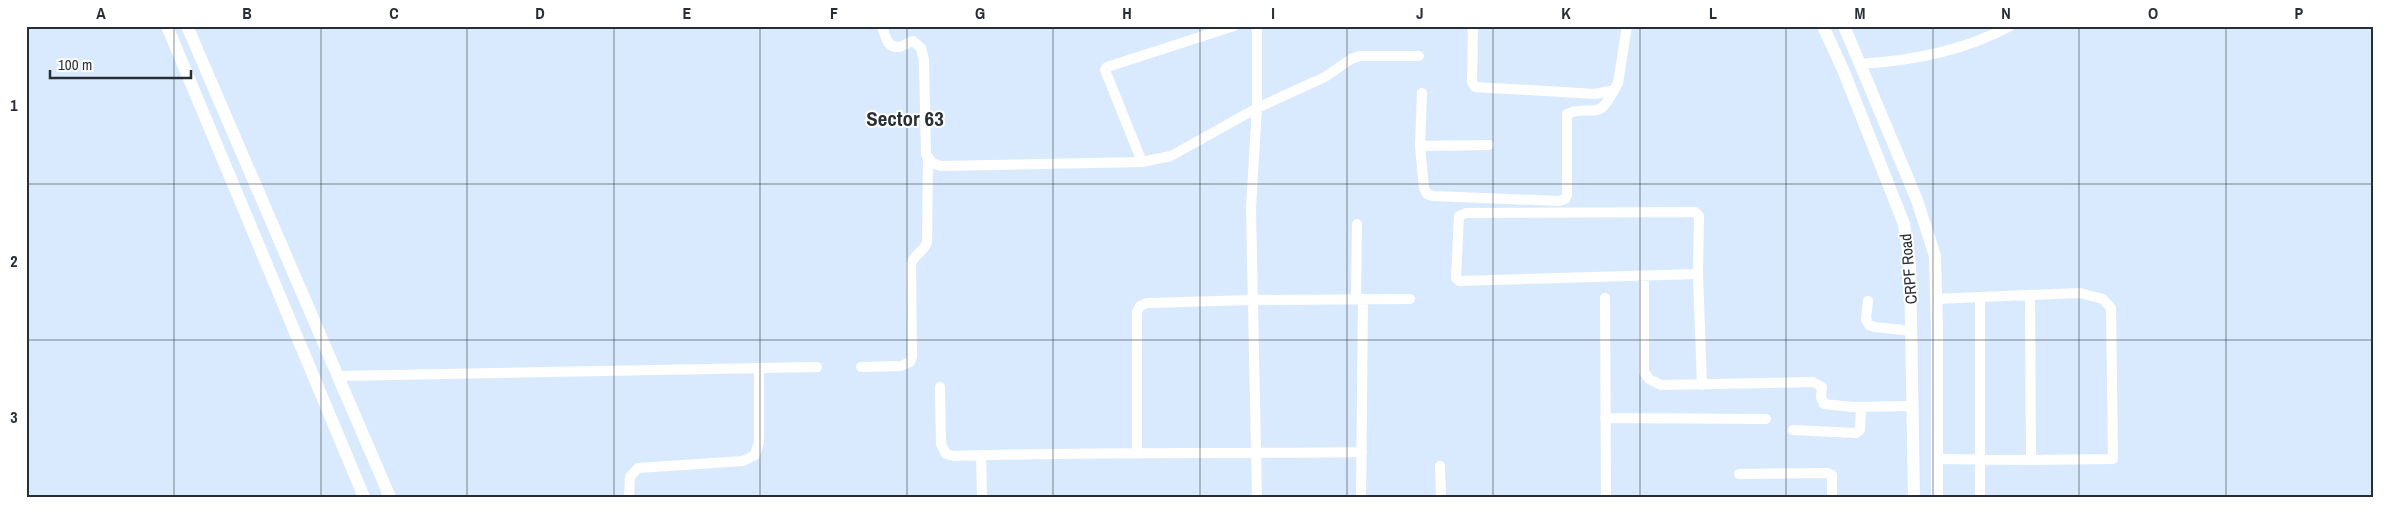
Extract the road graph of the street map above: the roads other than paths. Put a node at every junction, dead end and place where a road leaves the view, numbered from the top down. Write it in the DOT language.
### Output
graph roads {
  1 [pos="167,26"];
  2 [pos="187,26"];
  3 [pos="882,26"];
  4 [pos="1234,26"];
  5 [pos="1258,26"];
  6 [pos="1473,26"];
  7 [pos="1627,26"];
  8 [pos="1823,26"];
  9 [pos="1844,26"];
  10 [pos="2010,26"];
  11 [pos="1419,56"];
  12 [pos="1859,64"];
  13 [pos="1614,90"];
  14 [pos="1422,93"];
  15 [pos="1257,108"];
  16 [pos="1489,145"];
  17 [pos="1420,146"];
  18 [pos="928,158"];
  19 [pos="1142,162"];
  20 [pos="1357,224"];
  21 [pos="1698,274"];
  22 [pos="1644,283"];
  23 [pos="2030,295"];
  24 [pos="1980,297"];
  25 [pos="1604,298"];
  26 [pos="1359,299"];
  27 [pos="1410,299"];
  28 [pos="1936,299"];
  29 [pos="1252,300"];
  30 [pos="1868,302"];
  31 [pos="1912,331"];
  32 [pos="818,367"];
  33 [pos="860,367"];
  34 [pos="759,368"];
  35 [pos="338,376"];
  36 [pos="1702,385"];
  37 [pos="940,387"];
  38 [pos="1913,406"];
  39 [pos="1861,407"];
  40 [pos="1605,418"];
  41 [pos="1766,419"];
  42 [pos="1793,430"];
  43 [pos="1137,452"];
  44 [pos="1362,452"];
  45 [pos="1256,454"];
  46 [pos="981,455"];
  47 [pos="1937,460"];
  48 [pos="1980,460"];
  49 [pos="2030,460"];
  50 [pos="1440,466"];
  51 [pos="1739,474"];
  52 [pos="364,497"];
  53 [pos="390,497"];
  54 [pos="629,497"];
  55 [pos="982,497"];
  56 [pos="1257,497"];
  57 [pos="1361,497"];
  58 [pos="1441,497"];
  59 [pos="1606,497"];
  60 [pos="1832,497"];
  61 [pos="1914,497"];
  62 [pos="1937,497"];
  63 [pos="1980,497"];
  1 -- 52 [label="street"];
  2 -- 35 [label="street"];
  3 -- 18 [label="street"];
  4 -- 19 [label="street"];
  5 -- 15 [label="street"];
  6 -- 13 [label="street"];
  7 -- 13 [label="street"];
  8 -- 31 [label="street, CRPF Road"];
  9 -- 12 [label="street"];
  10 -- 12 [label="street"];
  11 -- 15 [label="street"];
  12 -- 28 [label="street"];
  13 -- 17 [label="street"];
  14 -- 17 [label="street"];
  15 -- 19 [label="street"];
  15 -- 29 [label="street"];
  16 -- 17 [label="street"];
  18 -- 19 [label="street"];
  18 -- 33 [label="street"];
  20 -- 26 [label="street"];
  21 -- 21 [label="street"];
  21 -- 36 [label="street"];
  22 -- 36 [label="street"];
  23 -- 24 [label="street"];
  23 -- 49 [label="street"];
  23 -- 49 [label="street"];
  24 -- 28 [label="street"];
  24 -- 48 [label="street"];
  25 -- 40 [label="street"];
  26 -- 27 [label="street"];
  26 -- 29 [label="street"];
  26 -- 44 [label="street"];
  28 -- 47 [label="street"];
  29 -- 43 [label="street"];
  29 -- 45 [label="street"];
  30 -- 31 [label="street"];
  31 -- 38 [label="street, CRPF Road"];
  32 -- 34 [label="street"];
  34 -- 35 [label="street"];
  34 -- 54 [label="street"];
  35 -- 53 [label="street"];
  36 -- 39 [label="street"];
  37 -- 46 [label="street"];
  38 -- 39 [label="street"];
  38 -- 61 [label="street, CRPF Road"];
  39 -- 42 [label="street"];
  40 -- 41 [label="street"];
  40 -- 59 [label="street"];
  43 -- 45 [label="street"];
  43 -- 46 [label="street"];
  44 -- 45 [label="street"];
  44 -- 57 [label="street"];
  45 -- 56 [label="street"];
  46 -- 55 [label="street"];
  47 -- 48 [label="street"];
  47 -- 62 [label="street"];
  48 -- 49 [label="street"];
  48 -- 63 [label="street"];
  50 -- 58 [label="street"];
  51 -- 60 [label="street"];
}
